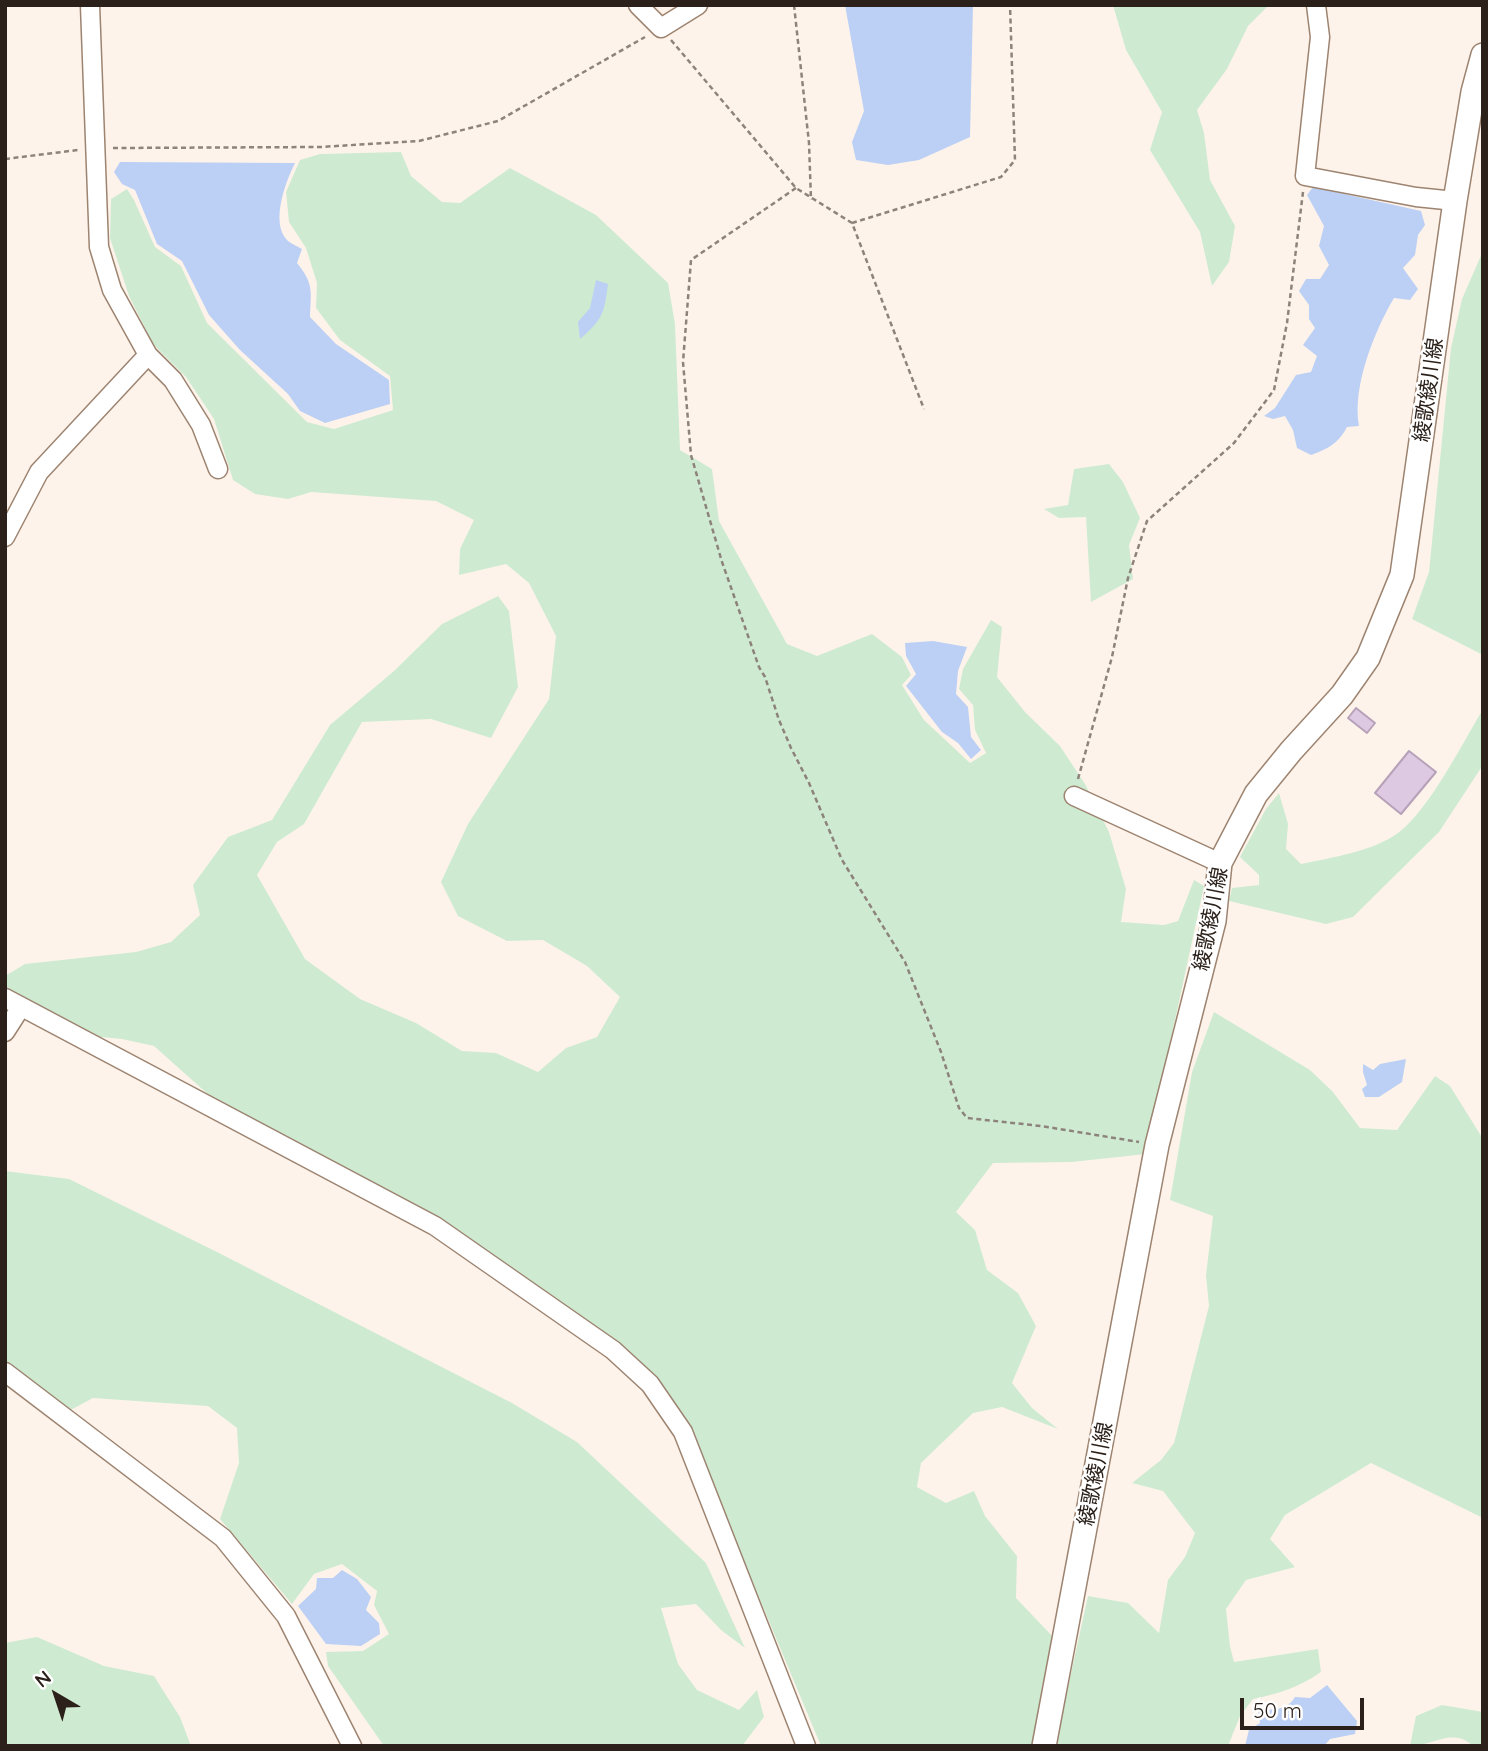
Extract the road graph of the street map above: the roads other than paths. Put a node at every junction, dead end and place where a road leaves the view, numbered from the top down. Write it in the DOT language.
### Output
graph roads {
  1 [pos="90,5"];
  2 [pos="638,5"];
  3 [pos="698,5"];
  4 [pos="1316,5"];
  5 [pos="1483,55"];
  6 [pos="1455,201"];
  7 [pos="148,355"];
  8 [pos="218,469"];
  9 [pos="5,537"];
  10 [pos="1073,796"];
  11 [pos="1220,863"];
  12 [pos="13,1002"];
  13 [pos="5,1032"];
  14 [pos="5,1372"];
  15 [pos="352,1746"];
  16 [pos="806,1746"];
  17 [pos="1044,1746"];
  1 -- 7 [label="street"];
  2 -- 3 [label="street"];
  4 -- 6 [label="street"];
  5 -- 6 [label="main road, 綾歌綾川線"];
  6 -- 11 [label="main road, 綾歌綾川線"];
  7 -- 8 [label="street"];
  7 -- 9 [label="street"];
  10 -- 11 [label="street"];
  11 -- 17 [label="main road, 綾歌綾川線"];
  12 -- 13 [label="street"];
  12 -- 16 [label="street"];
  14 -- 15 [label="street"];
}
